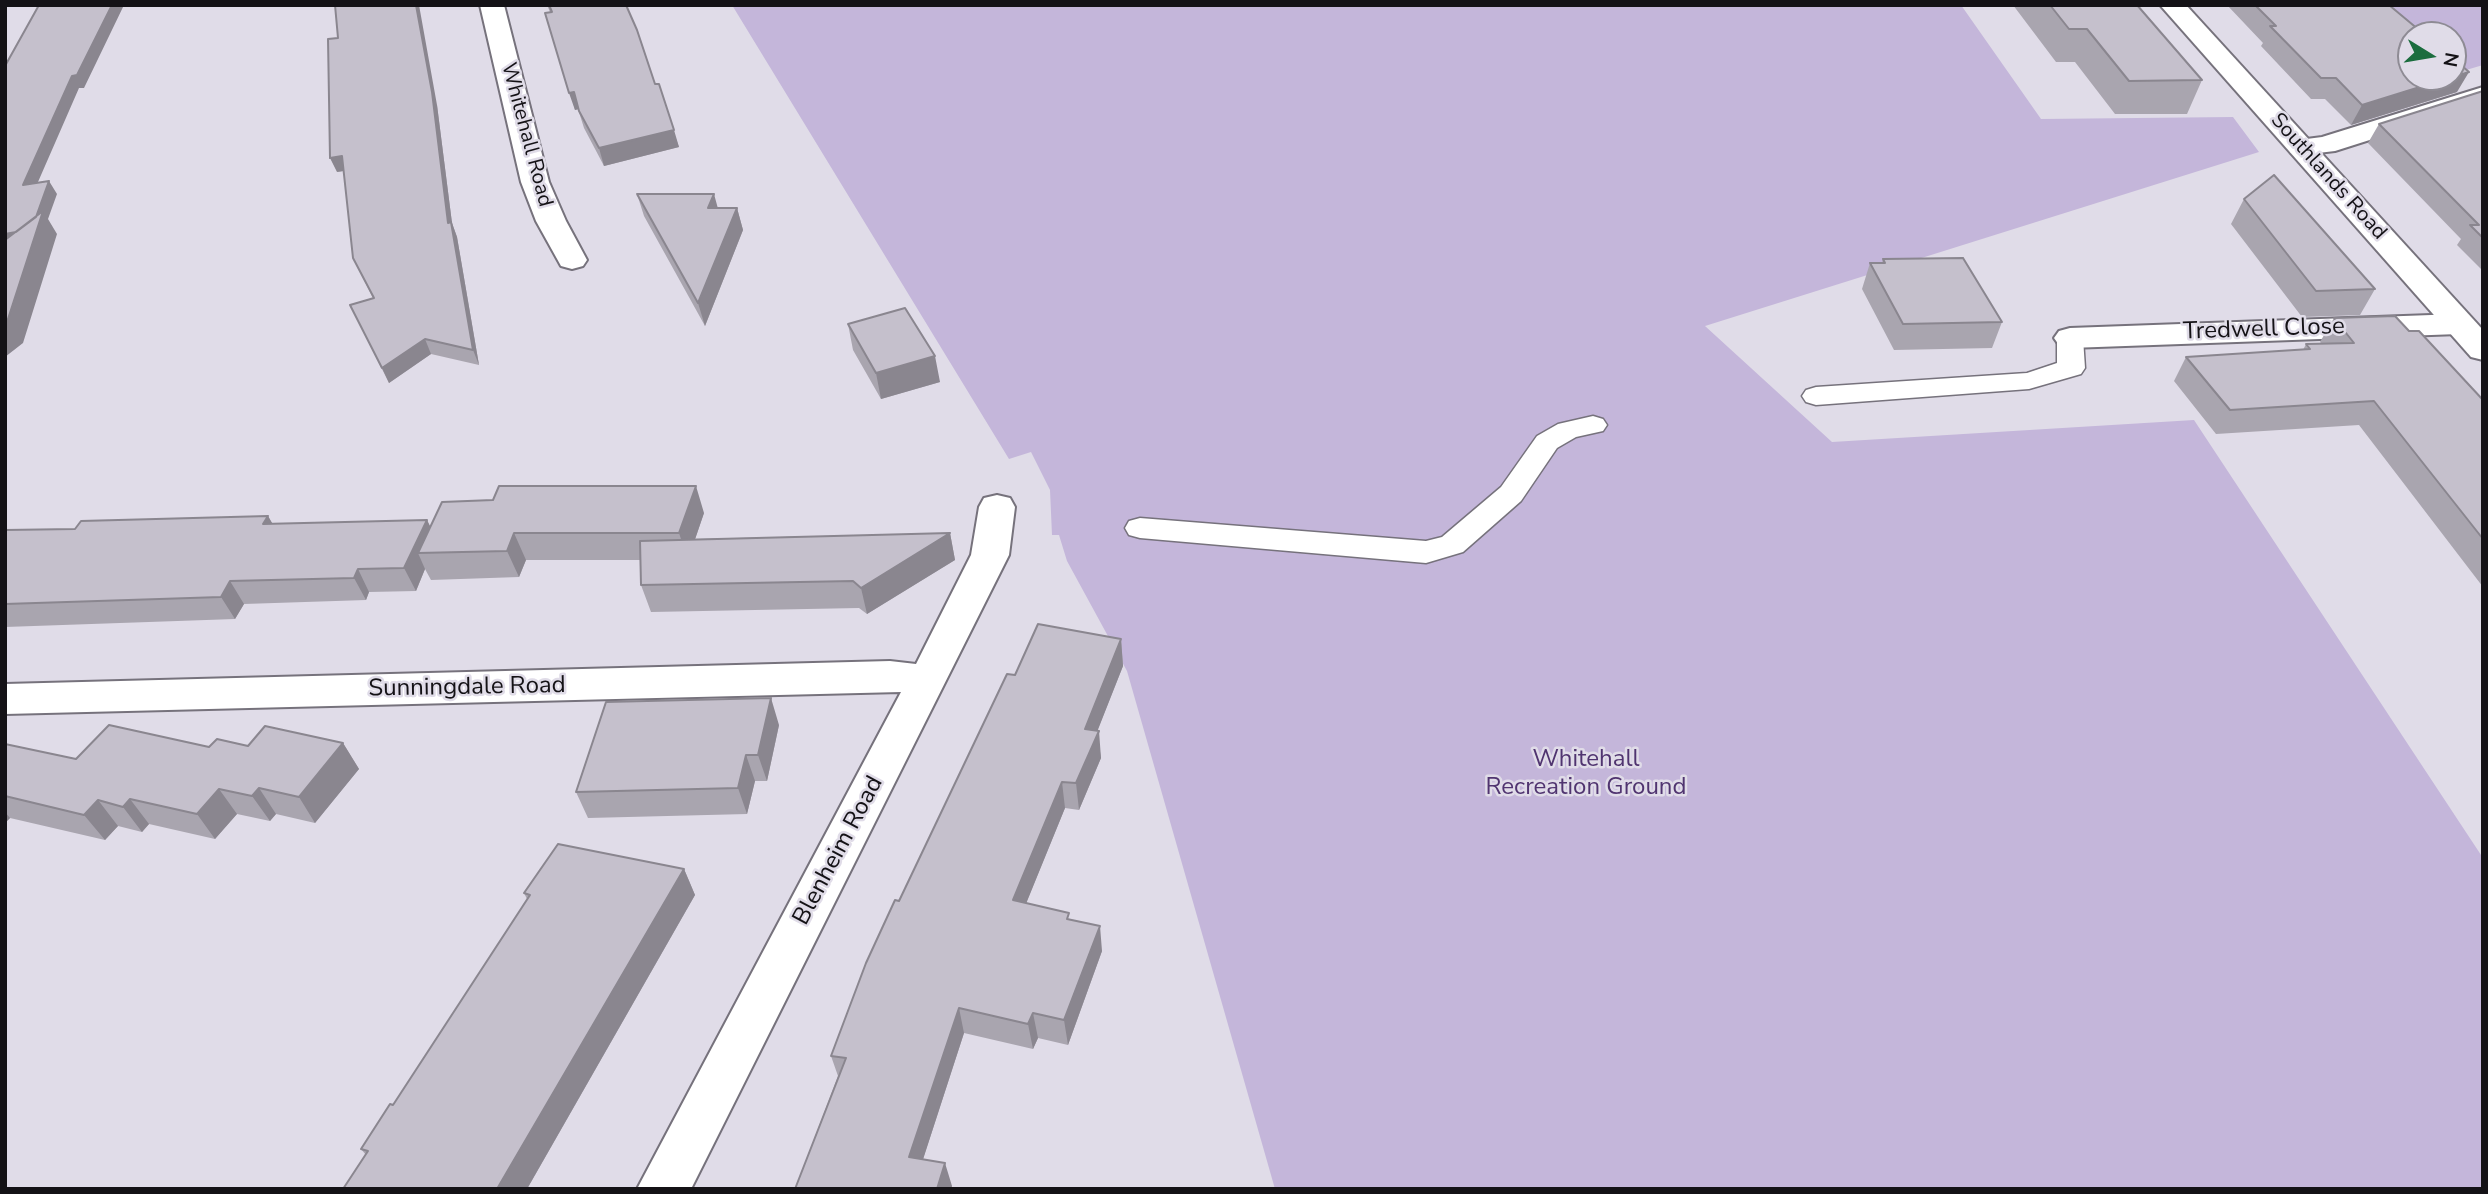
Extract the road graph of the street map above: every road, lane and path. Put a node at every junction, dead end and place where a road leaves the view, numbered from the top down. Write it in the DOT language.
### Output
graph roads {
  1 [pos="492,5"];
  2 [pos="2172,5"];
  3 [pos="2483,95"];
  4 [pos="2301,147"];
  5 [pos="572,260"];
  6 [pos="2459,324"];
  7 [pos="2070,338"];
  8 [pos="2483,350"];
  9 [pos="1816,396"];
  10 [pos="1593,425"];
  11 [pos="997,508"];
  12 [pos="1140,528"];
  13 [pos="928,680"];
  14 [pos="5,699"];
  15 [pos="663,1189"];
  1 -- 5 [label="street, Whitehall Road"];
  2 -- 4 [label="street, Southlands Road"];
  3 -- 4 [label="street"];
  4 -- 6 [label="street, Southlands Road"];
  6 -- 7 [label="street, Tredwell Close"];
  6 -- 8 [label="street, Southlands Road"];
  7 -- 9 [label="lane"];
  10 -- 12 [label="lane"];
  11 -- 13 [label="street, Blenheim Road"];
  13 -- 14 [label="street, Sunningdale Road"];
  13 -- 15 [label="street, Blenheim Road"];
}
